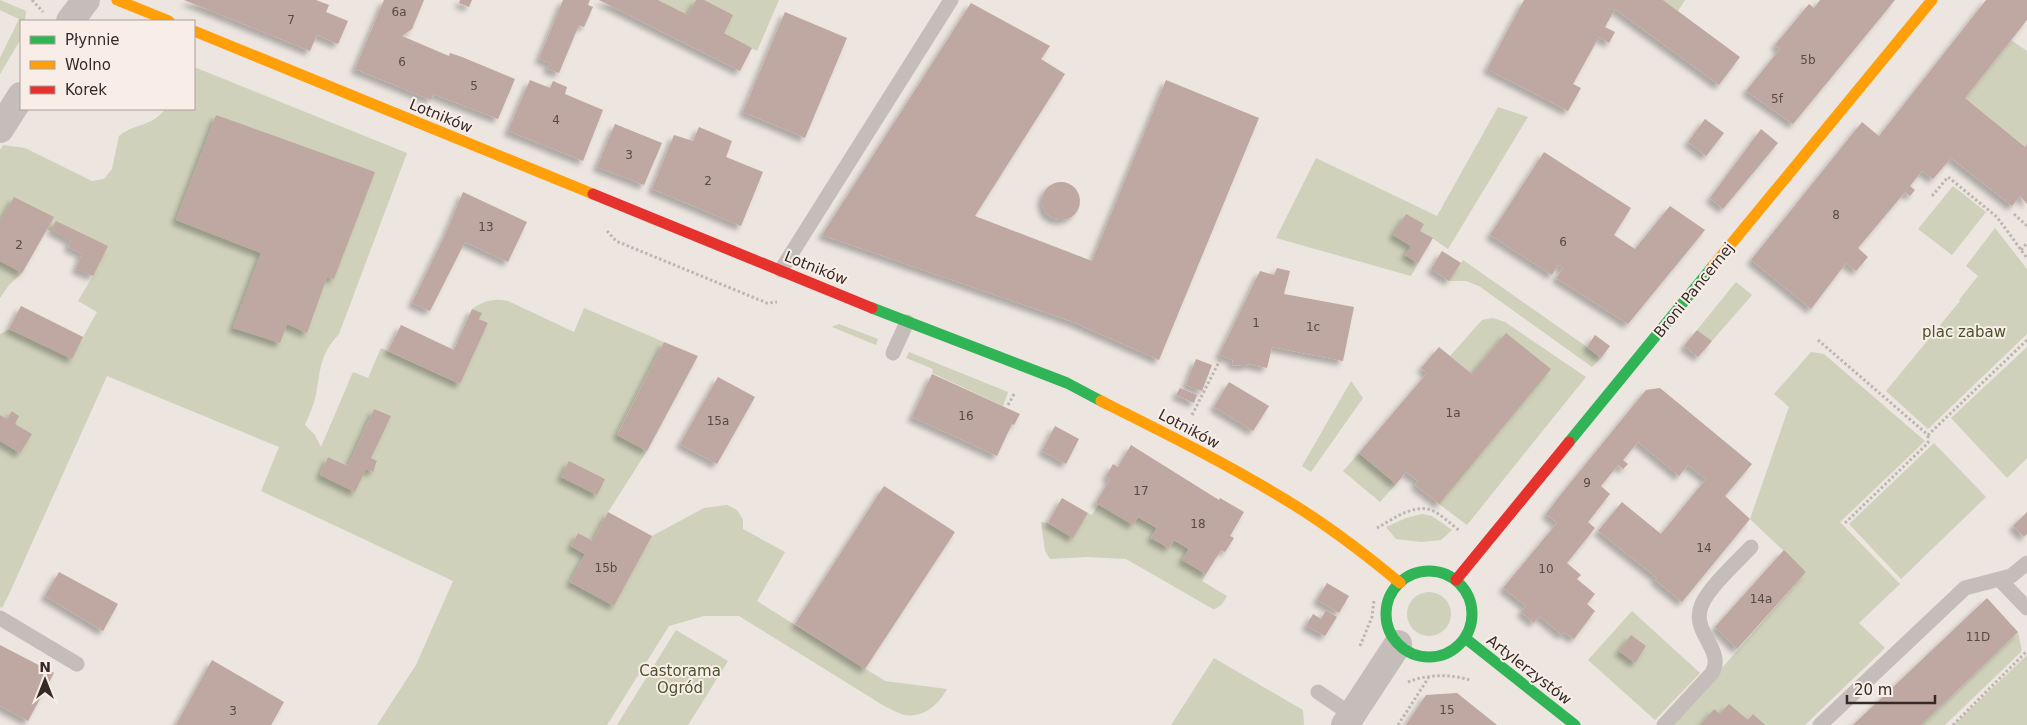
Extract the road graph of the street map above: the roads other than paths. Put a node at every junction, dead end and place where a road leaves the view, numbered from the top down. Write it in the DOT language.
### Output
graph roads {
  1 [pos="86,0"];
  2 [pos="118,0"];
  3 [pos="951,0"];
  4 [pos="1932,0"];
  5 [pos="58,20"];
  6 [pos="167,20"];
  7 [pos="195,31"];
  8 [pos="20,98"];
  9 [pos="0,129"];
  10 [pos="781,270"];
  11 [pos="908,322"];
  12 [pos="892,352"];
  13 [pos="1751,547"];
  14 [pos="2027,563"];
  15 [pos="1456,580"];
  16 [pos="2000,580"];
  17 [pos="1400,583"];
  18 [pos="2027,608"];
  19 [pos="0,618"];
  20 [pos="1465,638"];
  21 [pos="1398,644"];
  22 [pos="77,664"];
  23 [pos="1318,692"];
  24 [pos="1348,720"];
  25 [pos="1575,725"];
  26 [pos="1664,725"];
  27 [pos="1820,725"];
  1 -- 5 [label="street"];
  2 -- 6 [label="street"];
  3 -- 10 [label="lane"];
  4 -- 15 [label="street, Broni Pancernej"];
  7 -- 10 [label="street, Lotników"];
  8 -- 9 [label="street"];
  10 -- 11 [label="street, Lotników"];
  11 -- 12 [label="lane"];
  11 -- 17 [label="street, Lotników"];
  13 -- 26 [label="lane"];
  14 -- 16 [label="lane"];
  15 -- 17 [label="street"];
  15 -- 20 [label="street"];
  16 -- 18 [label="lane"];
  16 -- 27 [label="lane"];
  17 -- 21 [label="street"];
  19 -- 22 [label="lane"];
  20 -- 21 [label="street"];
  20 -- 25 [label="street, Artylerzystów"];
  21 -- 24 [label="street"];
  23 -- 24 [label="lane"];
}
